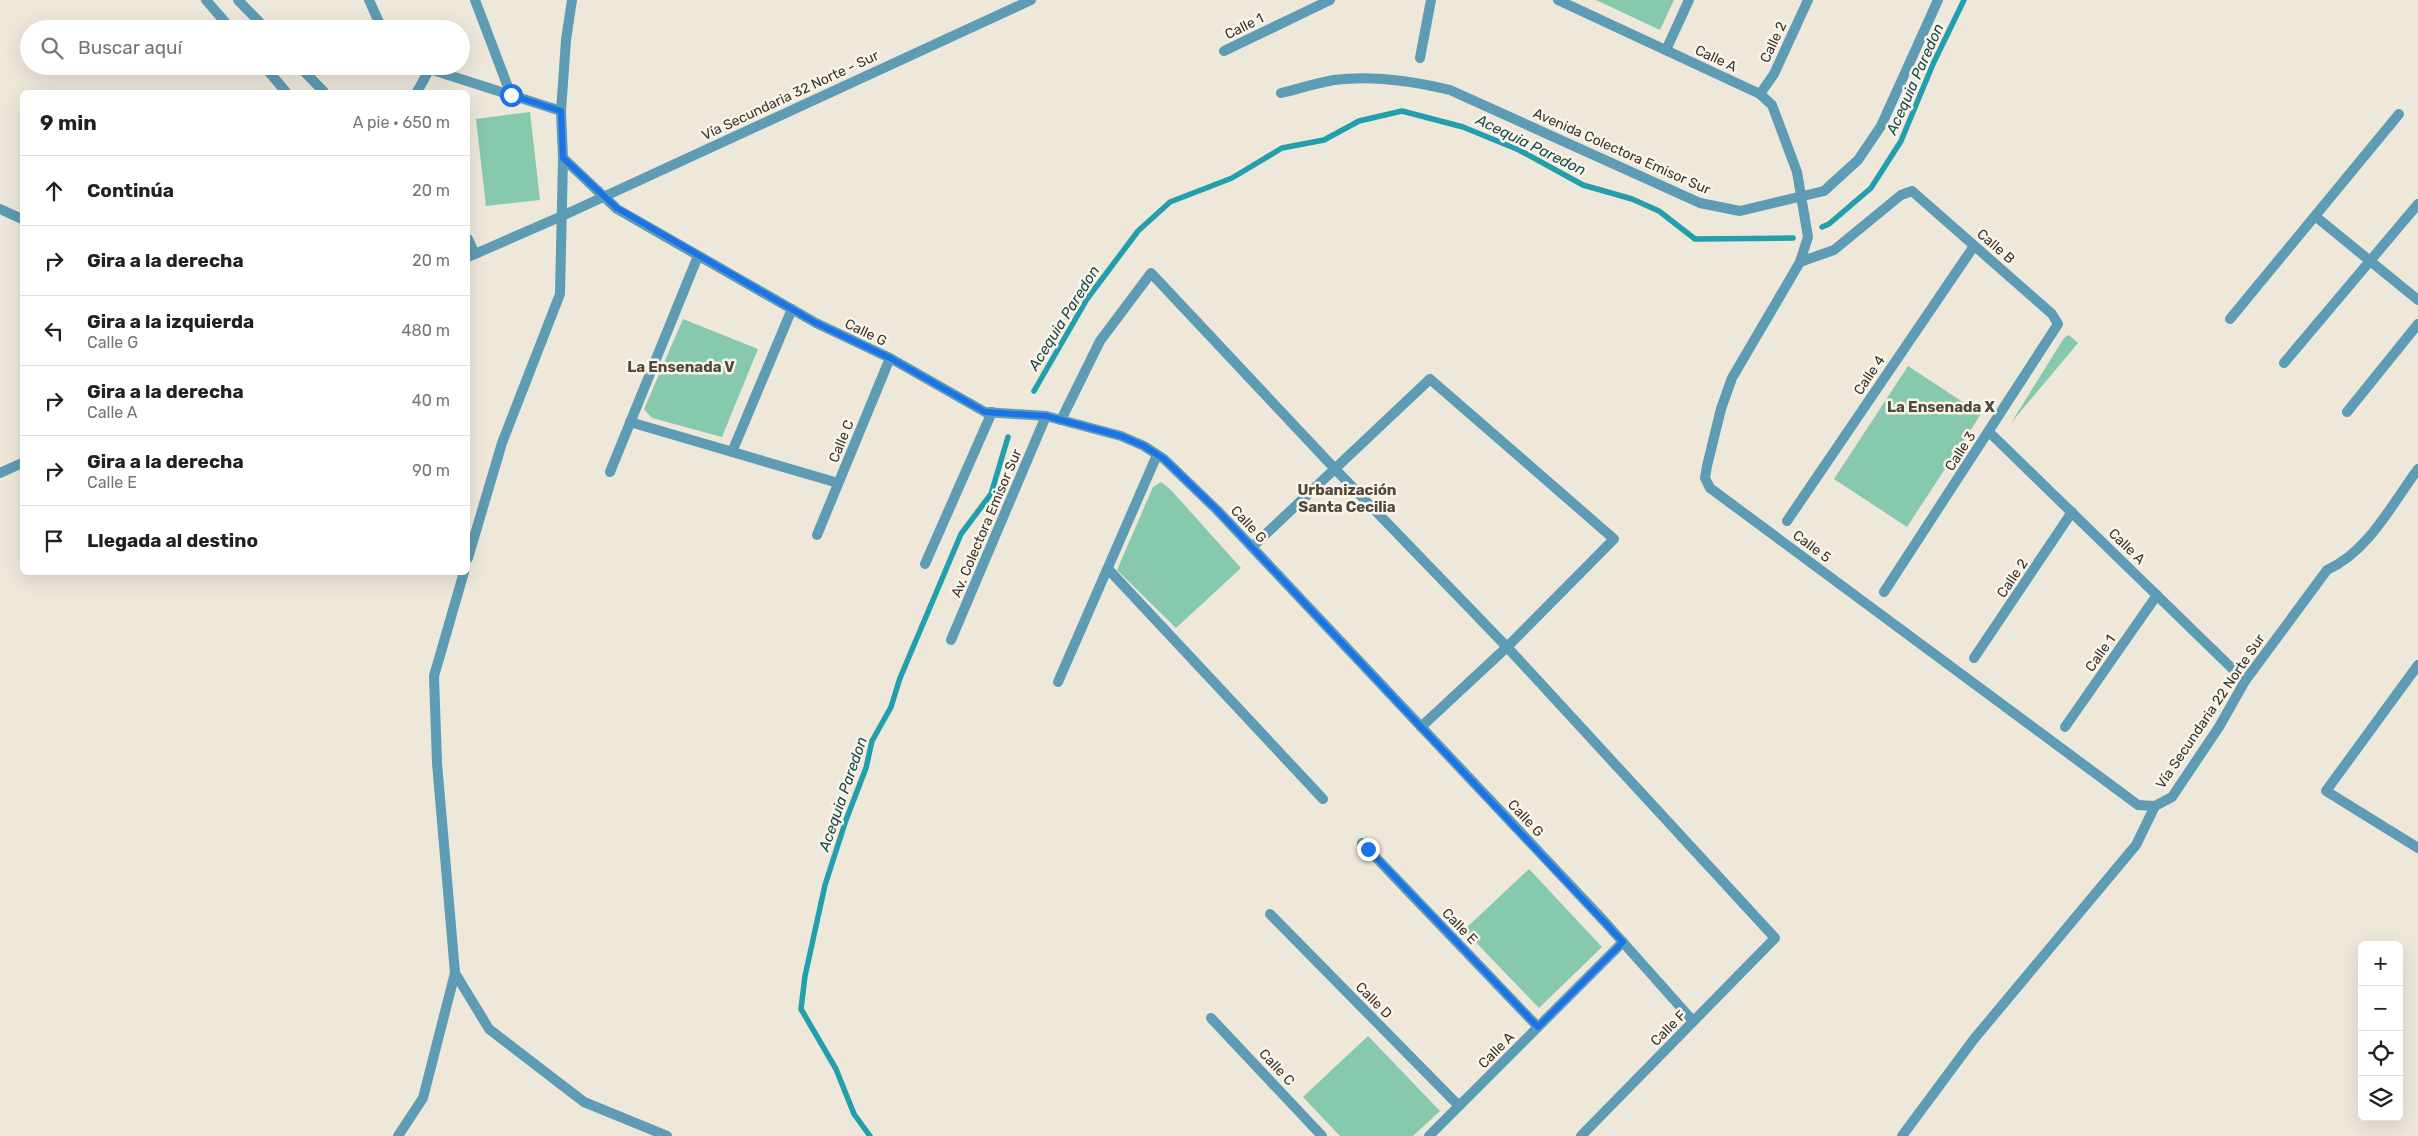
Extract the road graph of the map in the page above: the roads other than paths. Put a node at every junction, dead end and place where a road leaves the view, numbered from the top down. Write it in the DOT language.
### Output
graph roads {
  1 [pos="206,0"];
  2 [pos="238,0"];
  3 [pos="369,0"];
  4 [pos="475,0"];
  5 [pos="572,0"];
  6 [pos="1031,0"];
  7 [pos="1330,0"];
  8 [pos="1431,0"];
  9 [pos="1558,0"];
  10 [pos="1689,0"];
  11 [pos="1808,0"];
  12 [pos="1938,0"];
  13 [pos="223,20"];
  14 [pos="257,20"];
  15 [pos="378,20"];
  16 [pos="1666,50"];
  17 [pos="1224,51"];
  18 [pos="1420,58"];
  19 [pos="272,75"];
  20 [pos="308,75"];
  21 [pos="422,75"];
  22 [pos="447,75"];
  23 [pos="284,90"];
  24 [pos="322,90"];
  25 [pos="418,90"];
  26 [pos="1281,93"];
  27 [pos="1760,94"];
  28 [pos="511,95"];
  29 [pos="561,111"];
  30 [pos="2399,114"];
  31 [pos="563,158"];
  32 [pos="603,196"];
  33 [pos="1802,197"];
  34 [pos="2418,204"];
  35 [pos="0,209"];
  36 [pos="562,216"];
  37 [pos="2315,216"];
  38 [pos="20,218"];
  39 [pos="1974,246"];
  40 [pos="471,255"];
  41 [pos="698,256"];
  42 [pos="2370,261"];
  43 [pos="1800,262"];
  44 [pos="2418,300"];
  45 [pos="792,309"];
  46 [pos="2230,319"];
  47 [pos="2058,324"];
  48 [pos="2418,324"];
  49 [pos="890,358"];
  50 [pos="2284,363"];
  51 [pos="992,412"];
  52 [pos="2347,412"];
  53 [pos="1046,416"];
  54 [pos="1061,420"];
  55 [pos="630,422"];
  56 [pos="1989,432"];
  57 [pos="732,452"];
  58 [pos="1157,455"];
  59 [pos="20,463"];
  60 [pos="1335,469"];
  61 [pos="2418,469"];
  62 [pos="0,472"];
  63 [pos="610,472"];
  64 [pos="838,483"];
  65 [pos="2072,512"];
  66 [pos="1788,520"];
  67 [pos="817,535"];
  68 [pos="1252,547"];
  69 [pos="470,551"];
  70 [pos="925,564"];
  71 [pos="1108,569"];
  72 [pos="463,575"];
  73 [pos="1884,592"];
  74 [pos="2156,595"];
  75 [pos="951,640"];
  76 [pos="1507,647"];
  77 [pos="1974,658"];
  78 [pos="2418,665"];
  79 [pos="2245,681"];
  80 [pos="1058,682"];
  81 [pos="1421,727"];
  82 [pos="2065,727"];
  83 [pos="1323,799"];
  84 [pos="2155,806"];
  85 [pos="1362,843"];
  86 [pos="2418,848"];
  87 [pos="1270,914"];
  88 [pos="1623,942"];
  89 [pos="455,973"];
  90 [pos="1211,1018"];
  91 [pos="1694,1021"];
  92 [pos="1538,1027"];
  93 [pos="1459,1106"];
  94 [pos="398,1136"];
  95 [pos="667,1136"];
  96 [pos="1322,1136"];
  97 [pos="1429,1136"];
  98 [pos="1581,1136"];
  99 [pos="1902,1136"];
  1 -- 13 [label="street"];
  2 -- 14 [label="street"];
  3 -- 15 [label="street"];
  4 -- 28 [label="street"];
  5 -- 29 [label="street"];
  6 -- 32 [label="street, Vía Secundaria 32 Norte - Sur"];
  7 -- 17 [label="street, Calle 1"];
  8 -- 18 [label="street"];
  9 -- 16 [label="street, Calle A"];
  10 -- 16 [label="street"];
  11 -- 27 [label="street, Calle 2"];
  12 -- 33 [label="street, Avenida Colectora Emisor Sur"];
  16 -- 27 [label="street, Calle A"];
  19 -- 23 [label="street"];
  20 -- 24 [label="street"];
  21 -- 25 [label="street"];
  22 -- 28 [label="street"];
  26 -- 33 [label="street, Avenida Colectora Emisor Sur"];
  27 -- 33 [label="street, Calle A"];
  28 -- 29 [label="street"];
  29 -- 31 [label="street"];
  30 -- 37 [label="street"];
  31 -- 32 [label="street, Calle G"];
  31 -- 36 [label="street"];
  32 -- 36 [label="street, Vía Secundaria 32 Norte - Sur"];
  32 -- 41 [label="street, Calle G"];
  33 -- 43 [label="street, Calle 5"];
  34 -- 42 [label="street"];
  35 -- 38 [label="street"];
  36 -- 40 [label="street, Vía Secundaria 32 Norte - Sur"];
  36 -- 69 [label="street"];
  37 -- 42 [label="street"];
  37 -- 46 [label="street"];
  39 -- 43 [label="street, Calle B"];
  39 -- 47 [label="street, Calle B"];
  39 -- 66 [label="street, Calle 4"];
  41 -- 45 [label="street, Calle G"];
  41 -- 55 [label="street"];
  42 -- 44 [label="street"];
  42 -- 50 [label="street"];
  43 -- 84 [label="street, Calle 5"];
  45 -- 49 [label="street, Calle G"];
  45 -- 57 [label="street"];
  47 -- 56 [label="street, Calle 3"];
  48 -- 52 [label="street"];
  49 -- 51 [label="street, Calle G"];
  49 -- 64 [label="street, Calle C"];
  51 -- 53 [label="street, Calle G"];
  51 -- 70 [label="street"];
  53 -- 54 [label="street, Calle G"];
  53 -- 75 [label="street, Av. Colectora Emisor Sur"];
  54 -- 58 [label="street, Calle G"];
  54 -- 60 [label="street"];
  55 -- 57 [label="street"];
  55 -- 63 [label="street"];
  56 -- 65 [label="street, Calle A"];
  56 -- 73 [label="street, Calle 3"];
  57 -- 64 [label="street"];
  58 -- 68 [label="street, Calle G"];
  58 -- 71 [label="street"];
  59 -- 62 [label="street"];
  60 -- 68 [label="street"];
  60 -- 76 [label="street"];
  60 -- 76 [label="street"];
  61 -- 79 [label="street, Vía Secundaria 22 Norte Sur"];
  64 -- 67 [label="street, Calle C"];
  65 -- 74 [label="street, Calle A"];
  65 -- 77 [label="street, Calle 2"];
  68 -- 81 [label="street, Calle G"];
  71 -- 80 [label="street"];
  71 -- 83 [label="street"];
  72 -- 89 [label="street"];
  74 -- 79 [label="street, Calle A"];
  74 -- 82 [label="street, Calle 1"];
  76 -- 81 [label="street"];
  76 -- 91 [label="street, Calle F"];
  78 -- 86 [label="street"];
  79 -- 84 [label="street, Vía Secundaria 22 Norte Sur"];
  81 -- 88 [label="street, Calle G"];
  84 -- 99 [label="street"];
  85 -- 92 [label="street, Calle E"];
  87 -- 93 [label="street, Calle D"];
  88 -- 91 [label="street, Calle G"];
  88 -- 92 [label="street, Calle A"];
  89 -- 94 [label="street"];
  89 -- 95 [label="street"];
  90 -- 96 [label="street, Calle C"];
  91 -- 98 [label="street, Calle F"];
  92 -- 93 [label="street, Calle A"];
  93 -- 97 [label="street, Calle A"];
}
